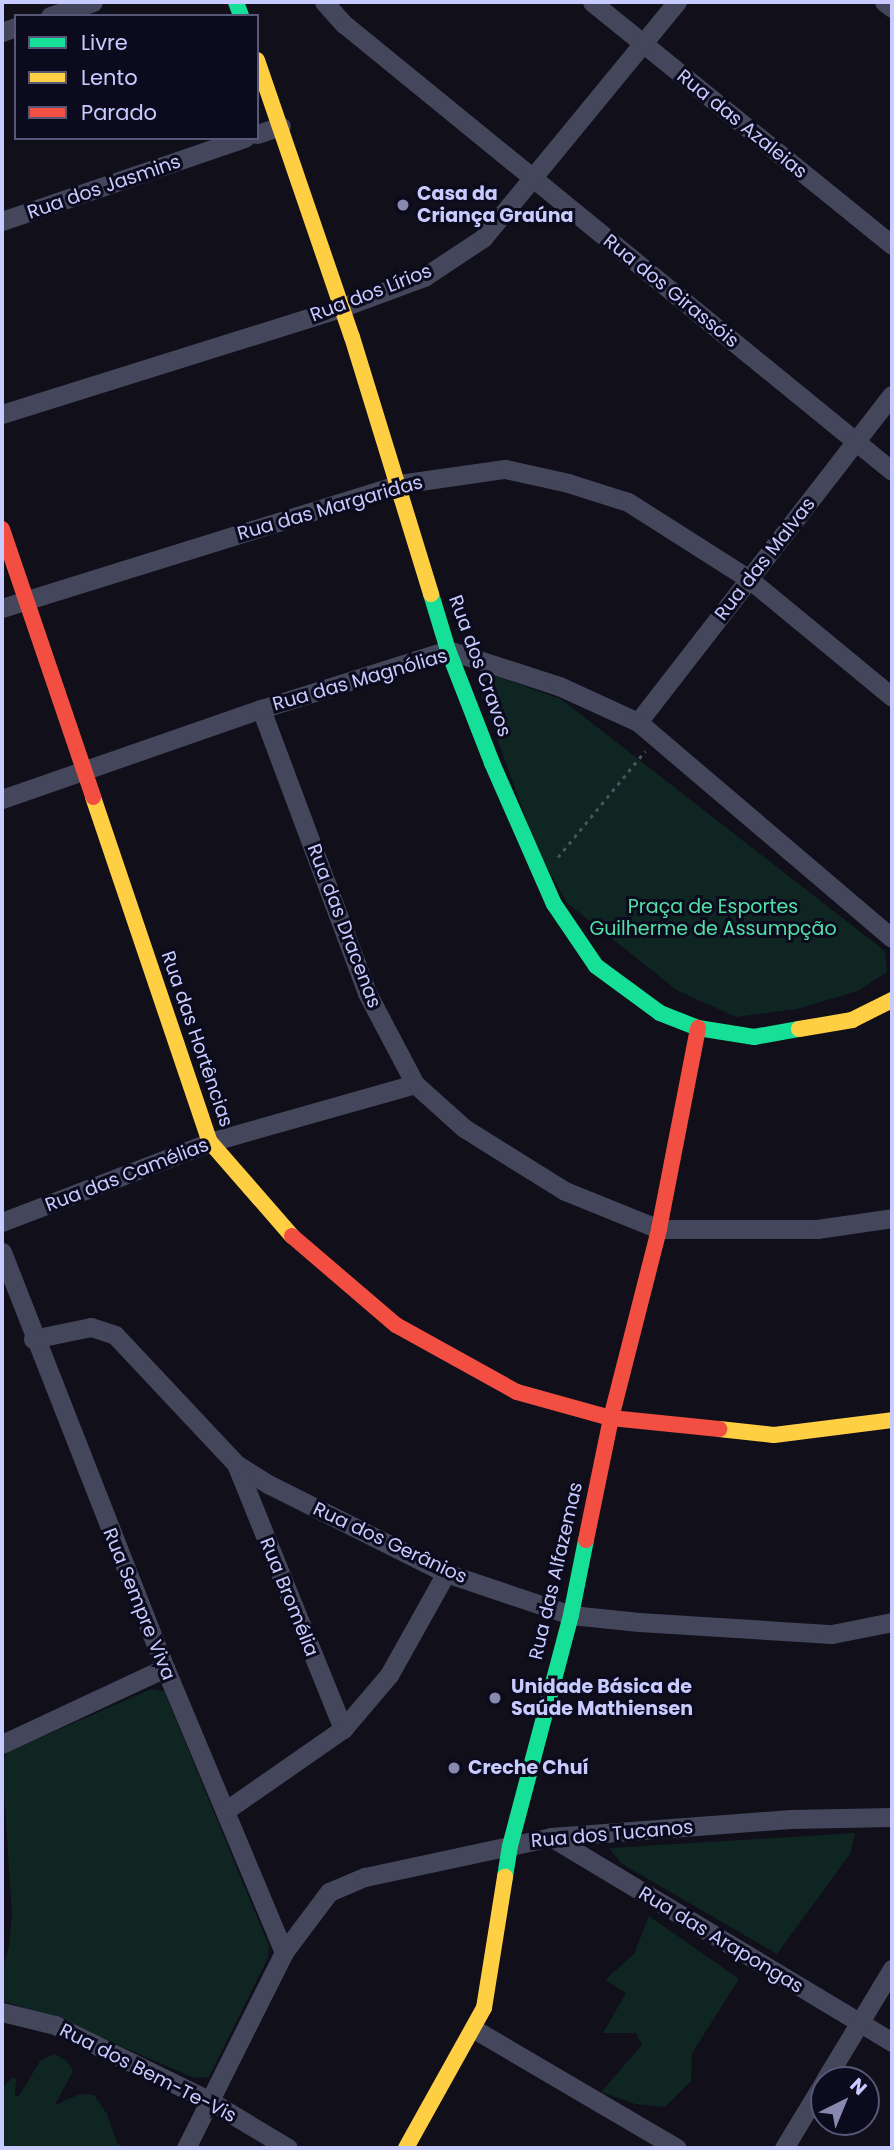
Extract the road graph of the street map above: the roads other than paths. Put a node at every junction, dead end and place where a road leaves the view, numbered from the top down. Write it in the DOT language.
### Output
graph roads {
  1 [pos="93,2"];
  2 [pos="324,2"];
  3 [pos="592,2"];
  4 [pos="677,2"];
  5 [pos="884,2"];
  6 [pos="892,8"];
  7 [pos="56,14"];
  8 [pos="643,44"];
  9 [pos="259,66"];
  10 [pos="281,126"];
  11 [pos="259,133"];
  12 [pos="239,140"];
  13 [pos="534,180"];
  14 [pos="2,222"];
  15 [pos="892,244"];
  16 [pos="340,308"];
  17 [pos="892,395"];
  18 [pos="2,414"];
  19 [pos="856,442"];
  20 [pos="892,471"];
  21 [pos="399,484"];
  22 [pos="2,529"];
  23 [pos="749,579"];
  24 [pos="26,600"];
  25 [pos="2,608"];
  26 [pos="449,650"];
  27 [pos="892,697"];
  28 [pos="261,709"];
  29 [pos="638,722"];
  30 [pos="84,770"];
  31 [pos="2,799"];
  32 [pos="892,938"];
  33 [pos="892,1000"];
  34 [pos="698,1028"];
  35 [pos="415,1084"];
  36 [pos="210,1142"];
  37 [pos="892,1217"];
  38 [pos="2,1222"];
  39 [pos="659,1229"];
  40 [pos="2,1252"];
  41 [pos="33,1339"];
  42 [pos="611,1418"];
  43 [pos="892,1420"];
  44 [pos="236,1464"];
  45 [pos="446,1573"];
  46 [pos="571,1615"];
  47 [pos="892,1622"];
  48 [pos="165,1668"];
  49 [pos="343,1729"];
  50 [pos="2,1744"];
  51 [pos="225,1811"];
  52 [pos="892,1817"];
  53 [pos="551,1837"];
  54 [pos="510,1846"];
  55 [pos="284,1952"];
  56 [pos="892,1969"];
  57 [pos="2,2012"];
  58 [pos="860,2023"];
  59 [pos="474,2029"];
  60 [pos="892,2042"];
  61 [pos="834,2066"];
  62 [pos="210,2101"];
  63 [pos="810,2105"];
  64 [pos="186,2148"];
  65 [pos="288,2148"];
  66 [pos="406,2148"];
  67 [pos="677,2148"];
  68 [pos="783,2148"];
  1 -- 7 [label="street"];
  2 -- 13 [label="street, Rua dos Girassóis"];
  3 -- 8 [label="street, Rua das Azaleias"];
  4 -- 8 [label="street, Rua dos Lírios"];
  5 -- 6 [label="street"];
  8 -- 13 [label="street, Rua dos Lírios"];
  8 -- 15 [label="street, Rua das Azaleias"];
  9 -- 10 [label="street, Rua dos Cravos"];
  10 -- 11 [label="street"];
  10 -- 16 [label="street, Rua dos Cravos"];
  12 -- 14 [label="street, Rua dos Jasmins"];
  13 -- 16 [label="street, Rua dos Lírios"];
  13 -- 19 [label="street, Rua dos Girassóis"];
  16 -- 18 [label="street, Rua dos Lírios"];
  16 -- 21 [label="street, Rua dos Cravos"];
  17 -- 19 [label="street, Rua das Malvas"];
  19 -- 20 [label="street, Rua dos Girassóis"];
  19 -- 23 [label="street, Rua das Malvas"];
  21 -- 23 [label="street, Rua das Margaridas"];
  21 -- 24 [label="street, Rua das Margaridas"];
  21 -- 26 [label="street, Rua dos Cravos"];
  22 -- 24 [label="street, Rua das Hortências"];
  23 -- 27 [label="street, Rua das Margaridas"];
  23 -- 29 [label="street, Rua das Malvas"];
  24 -- 25 [label="street, Rua das Margaridas"];
  24 -- 30 [label="street, Rua das Hortências"];
  26 -- 28 [label="street, Rua das Magnólias"];
  26 -- 29 [label="street, Rua das Magnólias"];
  26 -- 34 [label="street, Rua dos Cravos"];
  28 -- 30 [label="street, Rua das Magnólias"];
  28 -- 35 [label="street, Rua das Dracenas"];
  29 -- 32 [label="street, Rua das Magnólias"];
  30 -- 31 [label="street, Rua das Magnólias"];
  30 -- 36 [label="street, Rua das Hortências"];
  33 -- 34 [label="street, Rua dos Cravos"];
  34 -- 39 [label="street, Rua das Alfazemas"];
  35 -- 36 [label="street, Rua das Camélias"];
  35 -- 39 [label="street, Rua das Dracenas"];
  36 -- 38 [label="street, Rua das Camélias"];
  36 -- 42 [label="street, Rua das Hortências"];
  37 -- 39 [label="street, Rua das Dracenas"];
  39 -- 42 [label="street, Rua das Alfazemas"];
  40 -- 41 [label="street, Rua Sempre Viva"];
  41 -- 44 [label="street, Rua dos Gerânios"];
  41 -- 48 [label="street, Rua Sempre Viva"];
  42 -- 43 [label="street, Rua das Hortências"];
  42 -- 46 [label="street, Rua das Alfazemas"];
  44 -- 45 [label="street, Rua dos Gerânios"];
  44 -- 49 [label="street, Rua Bromélia"];
  45 -- 46 [label="street, Rua dos Gerânios"];
  45 -- 49 [label="street"];
  46 -- 47 [label="street, Rua dos Gerânios"];
  46 -- 54 [label="street, Rua das Alfazemas"];
  48 -- 50 [label="street"];
  48 -- 51 [label="street, Rua Sempre Viva"];
  49 -- 51 [label="street"];
  51 -- 55 [label="street, Rua Sempre Viva"];
  52 -- 53 [label="street, Rua dos Tucanos"];
  53 -- 54 [label="street, Rua dos Tucanos"];
  53 -- 58 [label="street, Rua das Arapongas"];
  54 -- 55 [label="street, Rua dos Tucanos"];
  54 -- 59 [label="street, Rua das Alfazemas"];
  55 -- 62 [label="street, Rua dos Tucanos"];
  56 -- 58 [label="street"];
  57 -- 62 [label="street, Rua dos Bem-Te-Vis"];
  58 -- 60 [label="street, Rua das Arapongas"];
  58 -- 61 [label="street"];
  59 -- 66 [label="street, Rua das Alfazemas"];
  59 -- 67 [label="street"];
  62 -- 64 [label="street, Rua dos Tucanos"];
  62 -- 65 [label="street, Rua dos Bem-Te-Vis"];
  63 -- 68 [label="street"];
}
